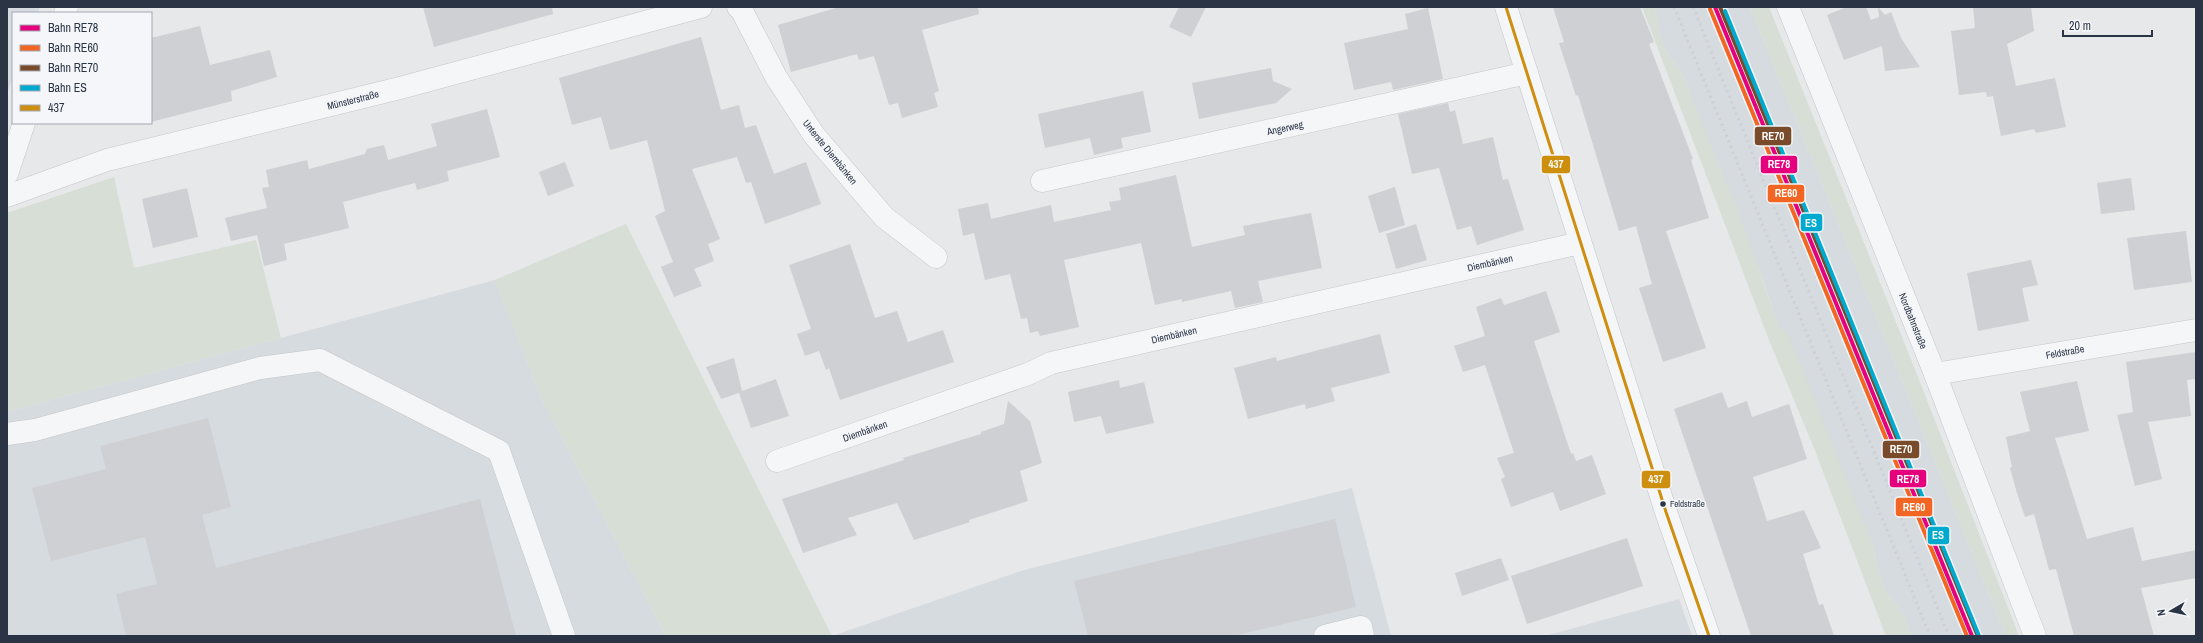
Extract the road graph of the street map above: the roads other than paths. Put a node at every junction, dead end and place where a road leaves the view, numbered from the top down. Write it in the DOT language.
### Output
graph roads {
  1 [pos="702,7"];
  2 [pos="738,7"];
  3 [pos="1506,7"];
  4 [pos="1788,7"];
  5 [pos="1527,74"];
  6 [pos="24,124"];
  7 [pos="7,174"];
  8 [pos="1042,181"];
  9 [pos="7,196"];
  10 [pos="1580,243"];
  11 [pos="936,257"];
  12 [pos="2196,330"];
  13 [pos="1935,374"];
  14 [pos="7,434"];
  15 [pos="777,461"];
  16 [pos="564,636"];
  17 [pos="1326,636"];
  18 [pos="1363,636"];
  19 [pos="1709,636"];
  20 [pos="2035,636"];
  1 -- 9 [label="street, Münsterstraße"];
  2 -- 11 [label="street, Unterste Diembänken"];
  3 -- 5 [label="street"];
  4 -- 13 [label="street, Nordbahnstraße"];
  5 -- 8 [label="street, Angerweg"];
  5 -- 10 [label="street"];
  6 -- 7 [label="street"];
  10 -- 15 [label="street, Diembänken"];
  10 -- 19 [label="street"];
  12 -- 13 [label="street, Feldstraße"];
  13 -- 20 [label="street, Nordbahnstraße"];
  14 -- 16 [label="street"];
  17 -- 18 [label="street"];
}
